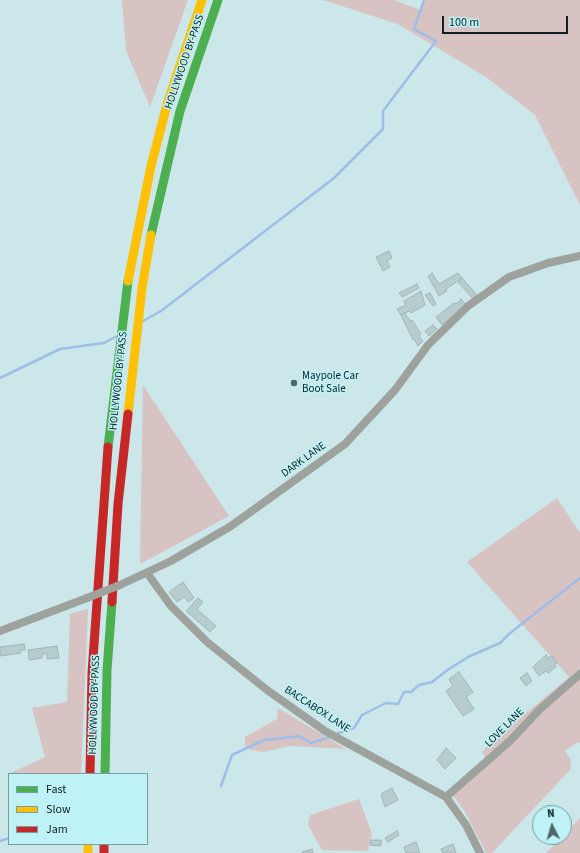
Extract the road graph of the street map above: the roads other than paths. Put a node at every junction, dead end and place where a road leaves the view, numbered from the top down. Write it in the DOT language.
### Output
graph roads {
  1 [pos="202,0"];
  2 [pos="218,0"];
  3 [pos="580,256"];
  4 [pos="147,573"];
  5 [pos="0,631"];
  6 [pos="580,674"];
  7 [pos="90,773"];
  8 [pos="105,773"];
  9 [pos="446,797"];
  10 [pos="480,853"];
  1 -- 7 [label="highway, HOLLYWOOD BY-PASS"];
  2 -- 8 [label="highway, HOLLYWOOD BY-PASS"];
  3 -- 4 [label="street, DARK LANE"];
  4 -- 5 [label="street, DARK LANE, bridge"];
  4 -- 9 [label="street, BACCABOX LANE"];
  6 -- 9 [label="street, LOVE LANE"];
  9 -- 10 [label="street, BACCABOX LANE"];
}
